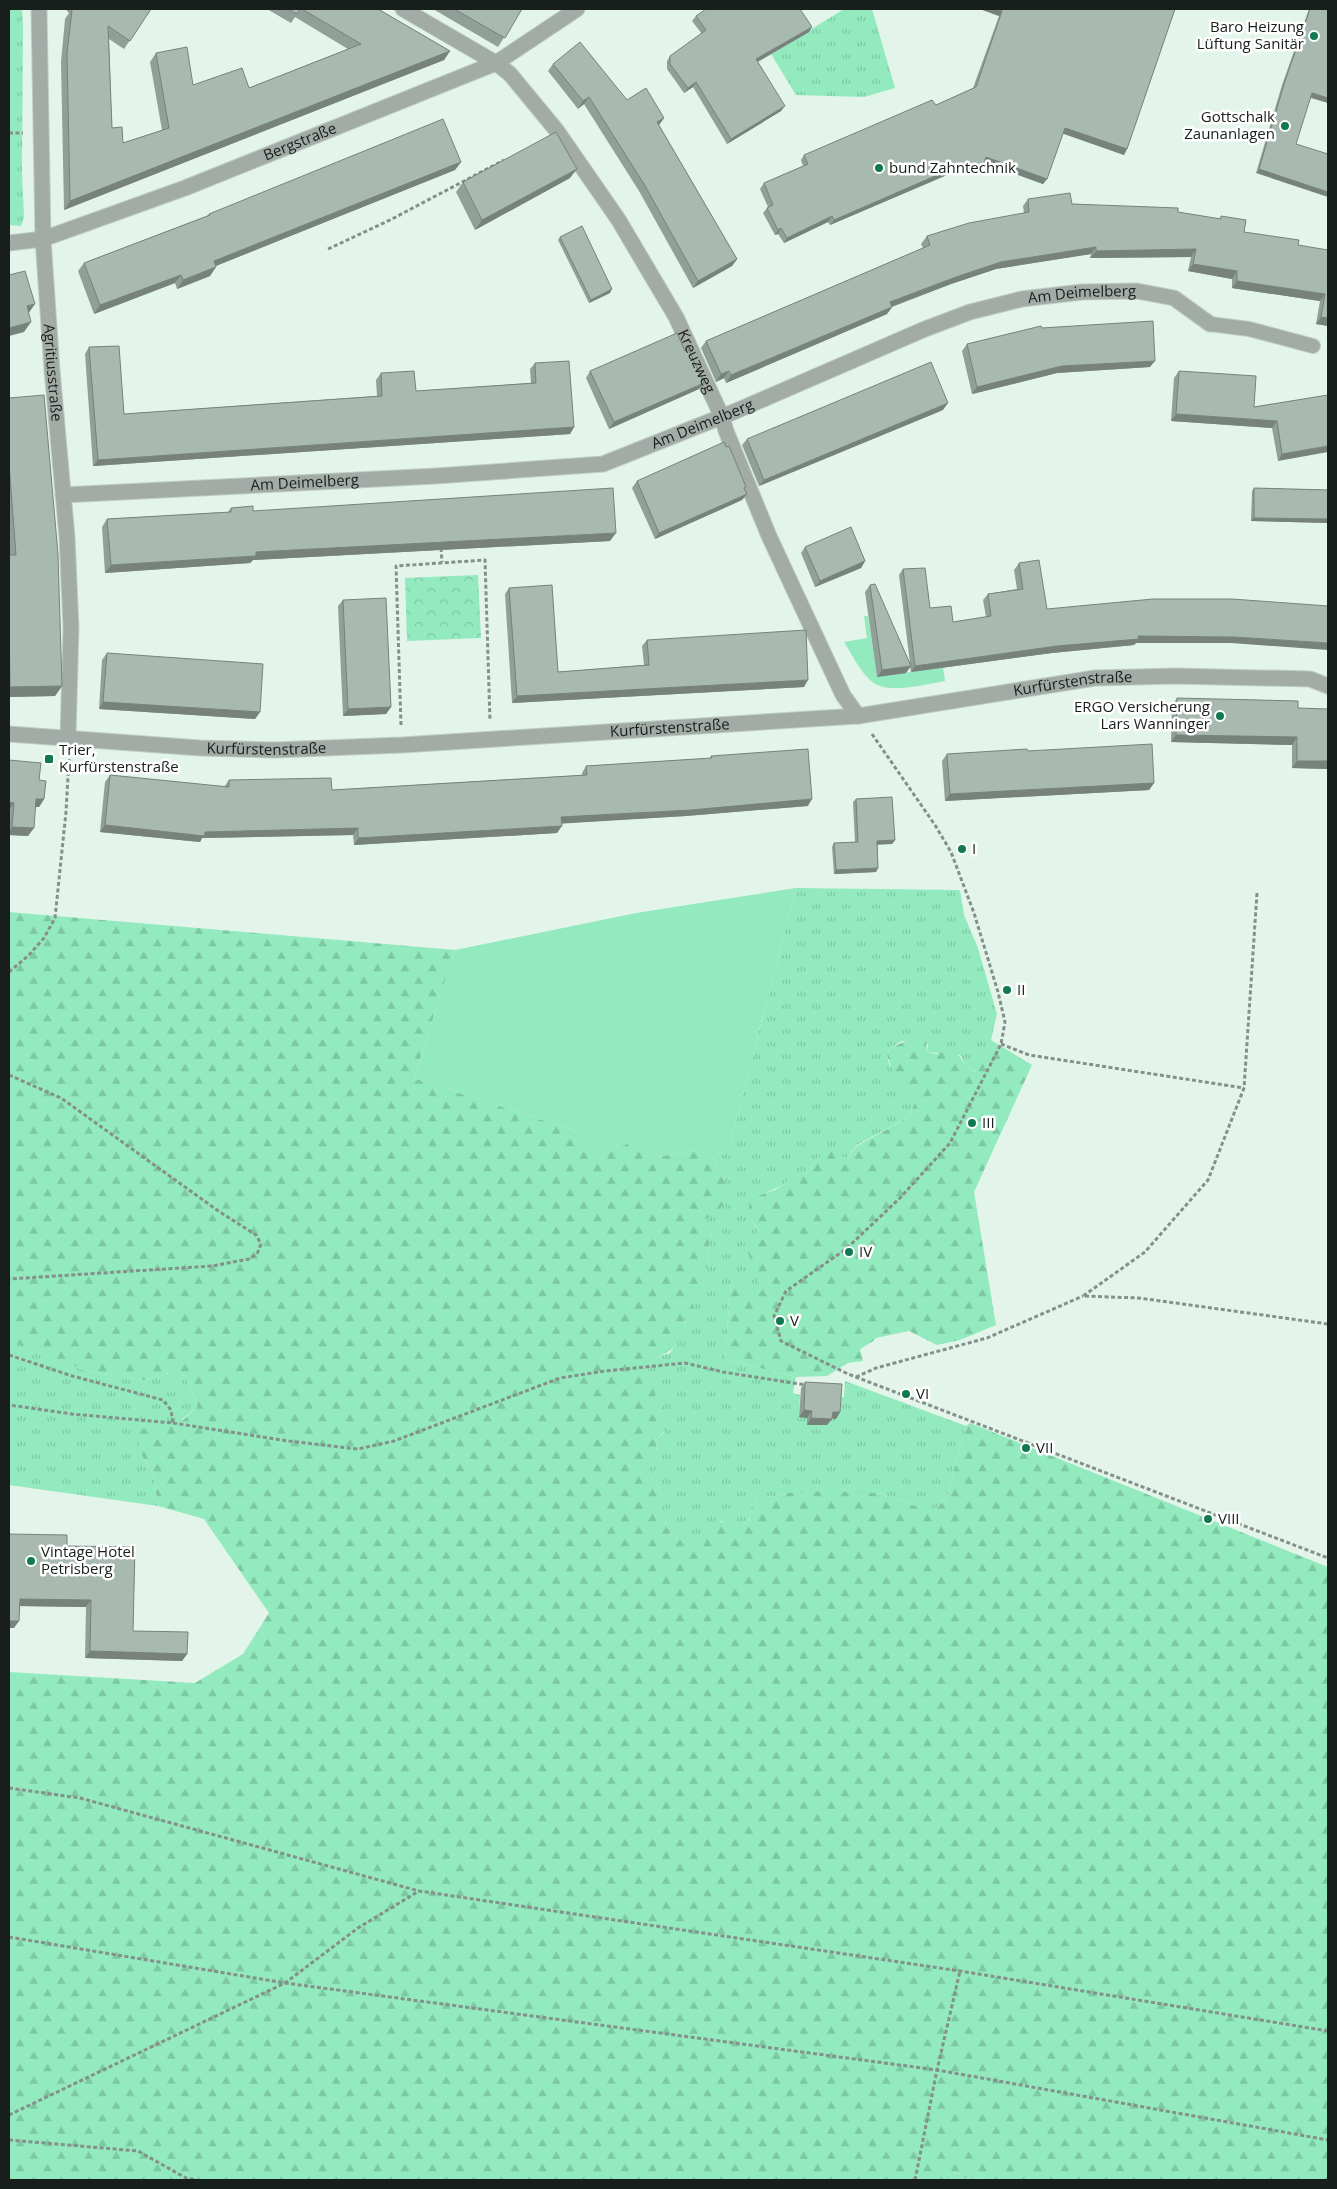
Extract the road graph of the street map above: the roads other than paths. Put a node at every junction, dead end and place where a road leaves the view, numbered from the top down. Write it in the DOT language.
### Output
graph roads {
  1 [pos="39,9"];
  2 [pos="403,9"];
  3 [pos="577,9"];
  4 [pos="496,63"];
  5 [pos="43,239"];
  6 [pos="9,243"];
  7 [pos="1210,324"];
  8 [pos="1313,346"];
  9 [pos="722,417"];
  10 [pos="64,495"];
  11 [pos="1328,686"];
  12 [pos="858,716"];
  13 [pos="9,734"];
  14 [pos="68,737"];
  1 -- 5 [label="street, Agritiusstraße"];
  2 -- 4 [label="street, Kreuzweg"];
  3 -- 4 [label="street, Bergstraße"];
  4 -- 5 [label="street, Bergstraße"];
  4 -- 9 [label="street, Kreuzweg"];
  5 -- 6 [label="street, Bergstraße"];
  5 -- 10 [label="street, Agritiusstraße"];
  7 -- 8 [label="lane, Am Deimelberg"];
  7 -- 9 [label="street, Am Deimelberg"];
  9 -- 10 [label="street, Am Deimelberg"];
  9 -- 12 [label="street, Kreuzweg"];
  10 -- 14 [label="street, Agritiusstraße"];
  11 -- 12 [label="street, Kurfürstenstraße"];
  12 -- 14 [label="street, Kurfürstenstraße"];
  13 -- 14 [label="street, Kurfürstenstraße"];
}
